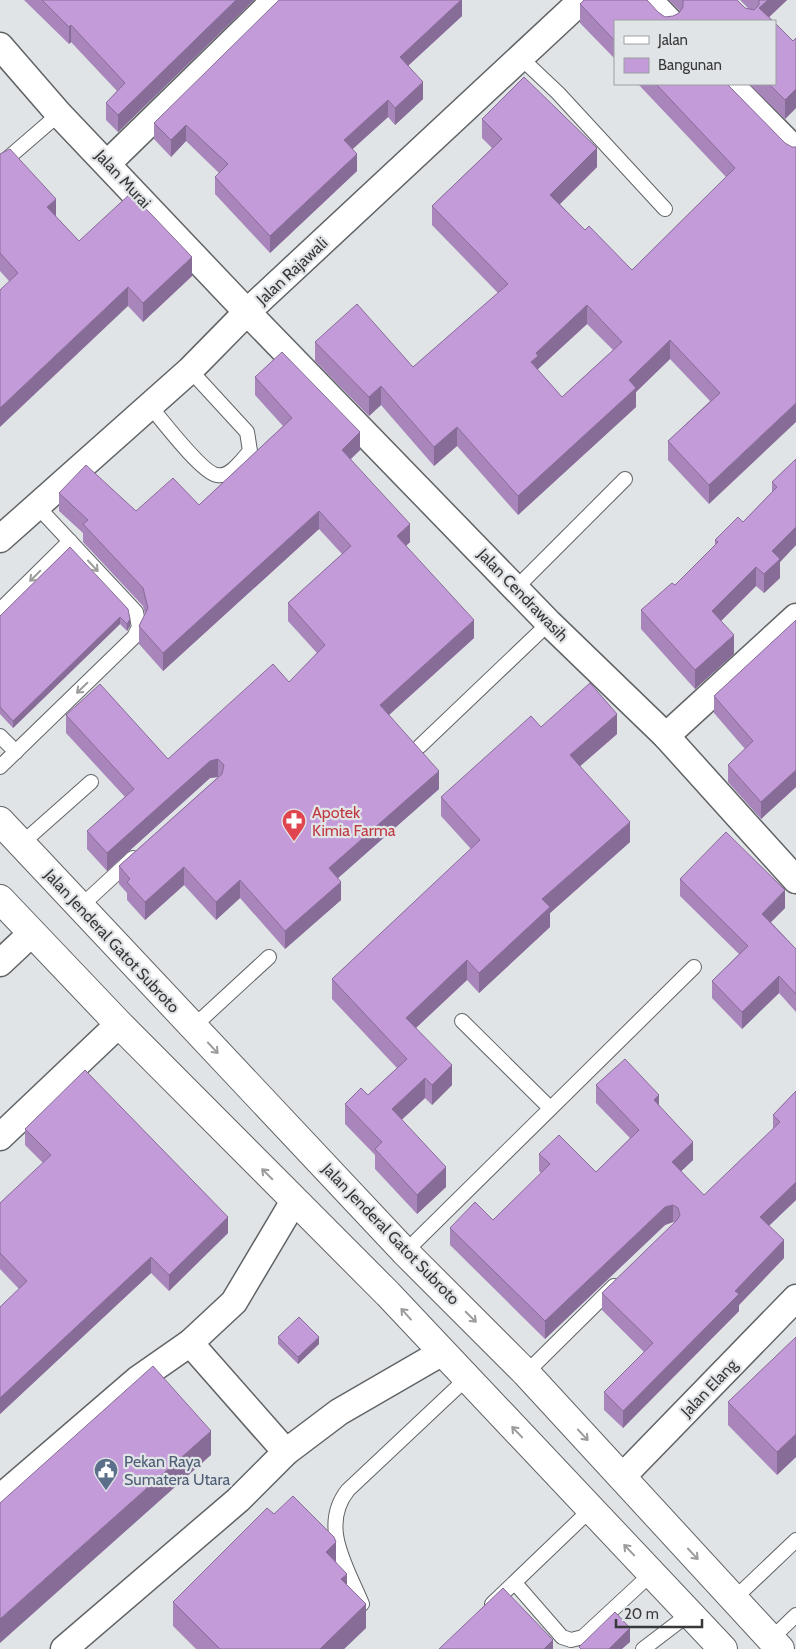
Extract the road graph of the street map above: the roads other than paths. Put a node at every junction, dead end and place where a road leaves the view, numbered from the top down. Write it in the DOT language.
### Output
graph roads {
  1 [pos="275,0"];
  2 [pos="582,0"];
  3 [pos="648,0"];
  4 [pos="668,20"];
  5 [pos="0,46"];
  6 [pos="521,58"];
  7 [pos="731,85"];
  8 [pos="59,114"];
  9 [pos="796,151"];
  10 [pos="108,163"];
  11 [pos="0,165"];
  12 [pos="665,209"];
  13 [pos="247,312"];
  14 [pos="190,370"];
  15 [pos="150,406"];
  16 [pos="625,479"];
  17 [pos="36,505"];
  18 [pos="0,539"];
  19 [pos="70,541"];
  20 [pos="516,588"];
  21 [pos="0,610"];
  22 [pos="796,616"];
  23 [pos="549,623"];
  24 [pos="0,736"];
  25 [pos="666,736"];
  26 [pos="420,746"];
  27 [pos="16,752"];
  28 [pos="0,767"];
  29 [pos="91,782"];
  30 [pos="0,821"];
  31 [pos="21,844"];
  32 [pos="142,850"];
  33 [pos="796,880"];
  34 [pos="0,899"];
  35 [pos="80,906"];
  36 [pos="32,933"];
  37 [pos="269,957"];
  38 [pos="0,963"];
  39 [pos="694,967"];
  40 [pos="462,1021"];
  41 [pos="119,1024"];
  42 [pos="193,1027"];
  43 [pos="550,1108"];
  44 [pos="0,1138"];
  45 [pos="294,1201"];
  46 [pos="412,1258"];
  47 [pos="622,1278"];
  48 [pos="388,1294"];
  49 [pos="796,1298"];
  50 [pos="190,1343"];
  51 [pos="441,1353"];
  52 [pos="526,1373"];
  53 [pos="466,1379"];
  54 [pos="286,1452"];
  55 [pos="622,1477"];
  56 [pos="0,1498"];
  57 [pos="590,1510"];
  58 [pos="796,1540"];
  59 [pos="652,1574"];
  60 [pos="515,1583"];
  61 [pos="734,1599"];
  62 [pos="362,1604"];
  63 [pos="689,1614"];
  64 [pos="796,1615"];
  65 [pos="478,1616"];
  66 [pos="776,1644"];
  67 [pos="64,1649"];
  68 [pos="643,1649"];
  69 [pos="723,1649"];
  1 -- 10 [label="street"];
  2 -- 6 [label="street, Jalan Rajawali"];
  3 -- 4 [label="street"];
  5 -- 8 [label="street, Jalan Murai"];
  6 -- 12 [label="lane"];
  6 -- 13 [label="street, Jalan Rajawali"];
  7 -- 9 [label="street"];
  8 -- 10 [label="street, Jalan Murai"];
  8 -- 11 [label="lane"];
  10 -- 13 [label="street, Jalan Murai"];
  13 -- 14 [label="street, Jalan Rajawali"];
  13 -- 20 [label="street, Jalan Cendrawasih"];
  14 -- 15 [label="street, Jalan Rajawali"];
  14 -- 15 [label="lane"];
  15 -- 17 [label="street, Jalan Rajawali"];
  16 -- 20 [label="lane"];
  17 -- 18 [label="street, Jalan Rajawali"];
  17 -- 19 [label="lane"];
  19 -- 21 [label="lane, one-way"];
  19 -- 27 [label="lane, one-way"];
  20 -- 23 [label="street, Jalan Cendrawasih"];
  22 -- 25 [label="street"];
  23 -- 25 [label="street, Jalan Cendrawasih"];
  23 -- 26 [label="lane"];
  24 -- 27 [label="lane"];
  25 -- 33 [label="street, Jalan Cendrawasih"];
  27 -- 28 [label="lane"];
  29 -- 31 [label="lane"];
  30 -- 31 [label="main road, Jalan Jenderal Gatot Subroto"];
  31 -- 35 [label="main road, Jalan Jenderal Gatot Subroto"];
  32 -- 35 [label="lane"];
  34 -- 36 [label="main road"];
  35 -- 42 [label="main road, Jalan Jenderal Gatot Subroto"];
  36 -- 38 [label="street"];
  36 -- 41 [label="main road"];
  37 -- 42 [label="lane"];
  39 -- 43 [label="lane"];
  40 -- 43 [label="lane"];
  41 -- 44 [label="street"];
  45 -- 41 [label="main road, one-way"];
  42 -- 46 [label="main road, Jalan Jenderal Gatot Subroto, one-way"];
  43 -- 46 [label="lane"];
  45 -- 48 [label="main road"];
  45 -- 50 [label="street"];
  46 -- 48 [label="main road"];
  46 -- 52 [label="main road, Jalan Jenderal Gatot Subroto, one-way"];
  47 -- 52 [label="lane"];
  51 -- 48 [label="main road, one-way"];
  49 -- 55 [label="street, Jalan Elang"];
  50 -- 54 [label="street"];
  50 -- 56 [label="street"];
  51 -- 53 [label="main road"];
  51 -- 54 [label="street"];
  52 -- 55 [label="main road, Jalan Jenderal Gatot Subroto, one-way"];
  57 -- 53 [label="main road, one-way"];
  53 -- 62 [label="lane"];
  54 -- 67 [label="street"];
  55 -- 61 [label="main road, Jalan Jenderal Gatot Subroto, one-way"];
  59 -- 57 [label="main road, one-way"];
  57 -- 60 [label="lane"];
  58 -- 61 [label="lane"];
  59 -- 60 [label="lane"];
  59 -- 63 [label="main road"];
  60 -- 65 [label="lane"];
  61 -- 66 [label="main road, Jalan Jenderal Gatot Subroto"];
  63 -- 68 [label="lane"];
  63 -- 69 [label="main road"];
  64 -- 66 [label="lane"];
}
